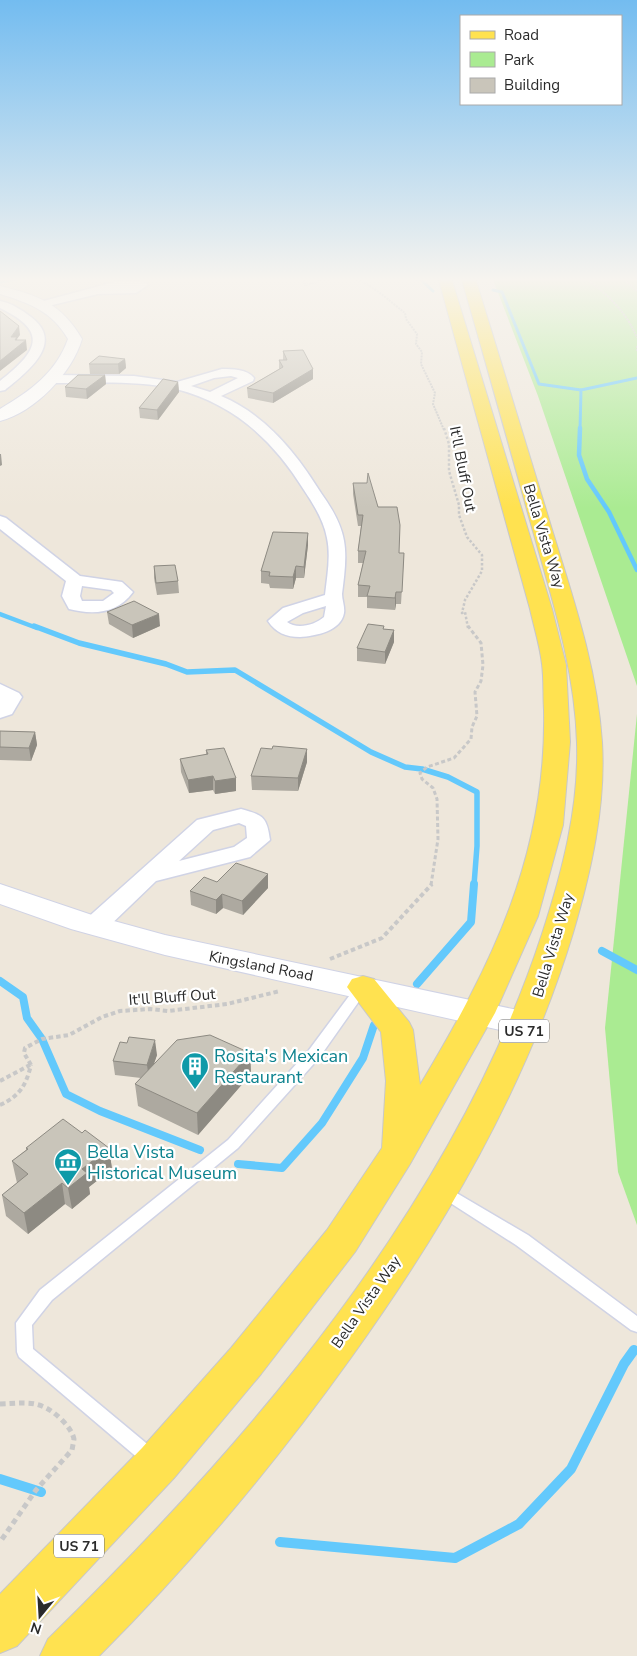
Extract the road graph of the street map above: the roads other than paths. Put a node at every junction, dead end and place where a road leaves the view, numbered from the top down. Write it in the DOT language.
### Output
graph roads {
  1 [pos="35,354"];
  2 [pos="69,354"];
  3 [pos="467,354"];
  4 [pos="491,354"];
  5 [pos="54,379"];
  6 [pos="178,386"];
  7 [pos="0,387"];
  8 [pos="211,396"];
  9 [pos="0,416"];
  10 [pos="0,521"];
  11 [pos="76,580"];
  12 [pos="334,598"];
  13 [pos="0,690"];
  14 [pos="0,712"];
  15 [pos="148,876"];
  16 [pos="0,893"];
  17 [pos="94,926"];
  18 [pos="363,987"];
  19 [pos="479,1013"];
  20 [pos="527,1024"];
  21 [pos="397,1154"];
  22 [pos="443,1191"];
  23 [pos="637,1325"];
  24 [pos="158,1463"];
  25 [pos="0,1629"];
  26 [pos="65,1656"];
  1 -- 7 [label="street"];
  2 -- 5 [label="street"];
  3 -- 19 [label="main road, Bella Vista Way / US 71"];
  4 -- 20 [label="main road, Bella Vista Way / US 71"];
  5 -- 6 [label="street"];
  5 -- 9 [label="street"];
  6 -- 8 [label="street"];
  6 -- 8 [label="street"];
  8 -- 12 [label="street"];
  10 -- 11 [label="street"];
  13 -- 14 [label="street"];
  15 -- 17 [label="street"];
  16 -- 17 [label="street, Kingsland Road"];
  17 -- 18 [label="street, Kingsland Road"];
  18 -- 19 [label="street, Kingsland Road"];
  18 -- 21 [label="main road"];
  18 -- 24 [label="lane"];
  19 -- 20 [label="street, Kingsland Road"];
  19 -- 21 [label="main road, Bella Vista Way / US 71"];
  20 -- 22 [label="main road, Bella Vista Way / US 71"];
  21 -- 24 [label="main road, Bella Vista Way / US 71"];
  22 -- 23 [label="lane"];
  22 -- 26 [label="main road, Bella Vista Way / US 71"];
  24 -- 25 [label="main road, Bella Vista Way / US 71"];
}
